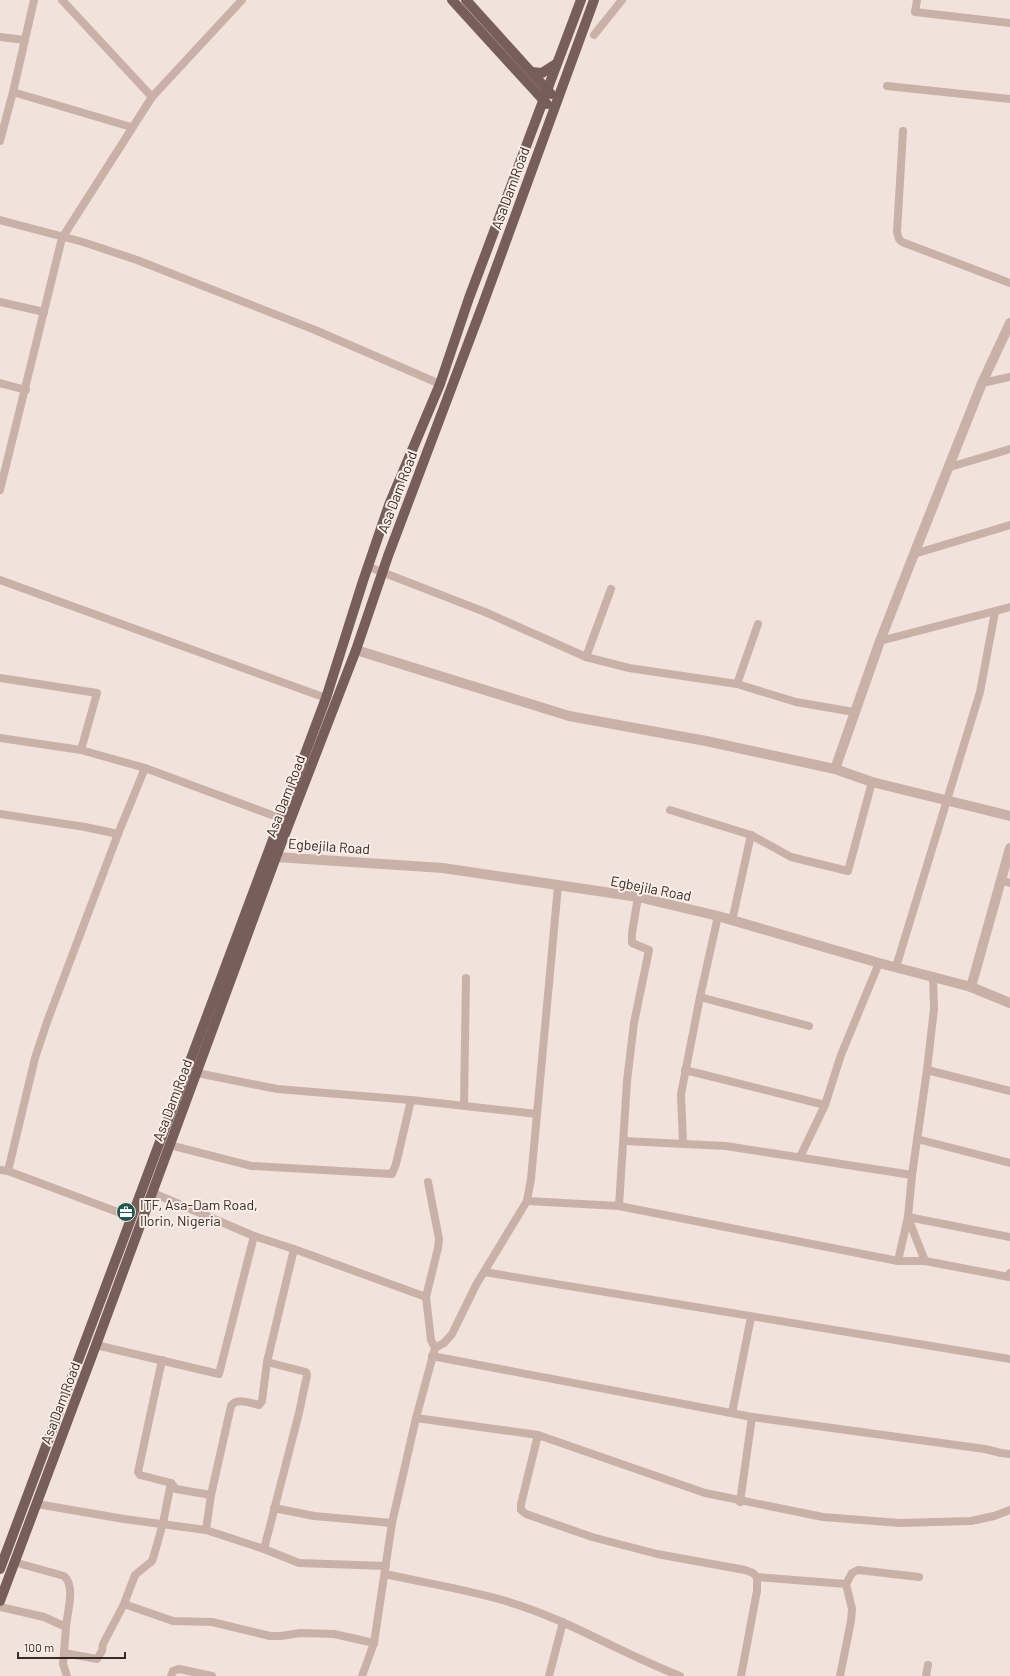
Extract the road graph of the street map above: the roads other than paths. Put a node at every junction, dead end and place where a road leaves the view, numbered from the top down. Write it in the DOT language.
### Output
graph roads {
  1 [pos="34,0"];
  2 [pos="62,0"];
  3 [pos="242,0"];
  4 [pos="452,0"];
  5 [pos="466,0"];
  6 [pos="581,0"];
  7 [pos="594,0"];
  8 [pos="622,0"];
  9 [pos="918,0"];
  10 [pos="1010,23"];
  11 [pos="594,35"];
  12 [pos="0,37"];
  13 [pos="25,40"];
  14 [pos="556,64"];
  15 [pos="531,72"];
  16 [pos="887,86"];
  17 [pos="531,87"];
  18 [pos="546,90"];
  19 [pos="13,92"];
  20 [pos="152,96"];
  21 [pos="1010,99"];
  22 [pos="543,100"];
  23 [pos="556,100"];
  24 [pos="553,110"];
  25 [pos="536,119"];
  26 [pos="131,127"];
  27 [pos="903,131"];
  28 [pos="0,141"];
  29 [pos="0,220"];
  30 [pos="62,238"];
  31 [pos="1010,283"];
  32 [pos="0,302"];
  33 [pos="44,312"];
  34 [pos="1010,323"];
  35 [pos="1010,377"];
  36 [pos="0,383"];
  37 [pos="982,383"];
  38 [pos="440,384"];
  39 [pos="26,390"];
  40 [pos="1010,449"];
  41 [pos="950,466"];
  42 [pos="0,490"];
  43 [pos="1010,525"];
  44 [pos="914,554"];
  45 [pos="369,567"];
  46 [pos="383,571"];
  47 [pos="0,580"];
  48 [pos="612,589"];
  49 [pos="1010,606"];
  50 [pos="995,612"];
  51 [pos="758,624"];
  52 [pos="880,641"];
  53 [pos="356,650"];
  54 [pos="586,657"];
  55 [pos="0,678"];
  56 [pos="737,684"];
  57 [pos="326,698"];
  58 [pos="854,712"];
  59 [pos="0,738"];
  60 [pos="81,750"];
  61 [pos="145,768"];
  62 [pos="835,769"];
  63 [pos="872,782"];
  64 [pos="946,801"];
  65 [pos="670,810"];
  66 [pos="0,814"];
  67 [pos="1010,816"];
  68 [pos="280,818"];
  69 [pos="118,834"];
  70 [pos="751,835"];
  71 [pos="1010,848"];
  72 [pos="276,857"];
  73 [pos="1005,882"];
  74 [pos="558,886"];
  75 [pos="638,898"];
  76 [pos="718,916"];
  77 [pos="732,921"];
  78 [pos="879,963"];
  79 [pos="896,967"];
  80 [pos="933,977"];
  81 [pos="466,978"];
  82 [pos="971,988"];
  83 [pos="700,997"];
  84 [pos="1010,1003"];
  85 [pos="809,1026"];
  86 [pos="685,1070"];
  87 [pos="927,1070"];
  88 [pos="197,1073"];
  89 [pos="1010,1091"];
  90 [pos="411,1100"];
  91 [pos="464,1105"];
  92 [pos="825,1105"];
  93 [pos="537,1114"];
  94 [pos="917,1138"];
  95 [pos="624,1140"];
  96 [pos="684,1143"];
  97 [pos="170,1145"];
  98 [pos="800,1158"];
  99 [pos="1010,1163"];
  100 [pos="4,1171"];
  101 [pos="912,1176"];
  102 [pos="428,1182"];
  103 [pos="153,1193"];
  104 [pos="527,1201"];
  105 [pos="619,1206"];
  106 [pos="130,1217"];
  107 [pos="908,1217"];
  108 [pos="254,1236"];
  109 [pos="1010,1237"];
  110 [pos="294,1249"];
  111 [pos="898,1261"];
  112 [pos="925,1261"];
  113 [pos="484,1272"];
  114 [pos="1010,1273"];
  115 [pos="108,1278"];
  116 [pos="118,1284"];
  117 [pos="426,1297"];
  118 [pos="750,1317"];
  119 [pos="96,1346"];
  120 [pos="433,1352"];
  121 [pos="1010,1359"];
  122 [pos="162,1360"];
  123 [pos="267,1362"];
  124 [pos="732,1413"];
  125 [pos="752,1417"];
  126 [pos="416,1418"];
  127 [pos="538,1435"];
  128 [pos="1010,1454"];
  129 [pos="170,1483"];
  130 [pos="211,1495"];
  131 [pos="740,1502"];
  132 [pos="37,1504"];
  133 [pos="274,1508"];
  134 [pos="1010,1510"];
  135 [pos="392,1523"];
  136 [pos="163,1524"];
  137 [pos="206,1530"];
  138 [pos="264,1549"];
  139 [pos="14,1562"];
  140 [pos="0,1569"];
  141 [pos="385,1570"];
  142 [pos="757,1577"];
  143 [pos="919,1577"];
  144 [pos="846,1584"];
  145 [pos="0,1601"];
  146 [pos="124,1604"];
  147 [pos="0,1607"];
  148 [pos="563,1622"];
  149 [pos="66,1628"];
  150 [pos="374,1643"];
  151 [pos="64,1653"];
  152 [pos="928,1665"];
  153 [pos="67,1676"];
  154 [pos="171,1676"];
  155 [pos="212,1676"];
  156 [pos="362,1676"];
  157 [pos="549,1676"];
  158 [pos="680,1676"];
  159 [pos="741,1676"];
  160 [pos="840,1676"];
  161 [pos="926,1676"];
  1 -- 13 [label="street"];
  2 -- 20 [label="street"];
  3 -- 20 [label="street"];
  4 -- 17 [label="main road"];
  5 -- 15 [label="main road"];
  6 -- 14 [label="main road, Asa Dam Road"];
  7 -- 23 [label="main road, Asa Dam Road"];
  8 -- 11 [label="street"];
  9 -- 10 [label="street"];
  12 -- 13 [label="street"];
  13 -- 19 [label="street"];
  14 -- 15 [label="main road"];
  14 -- 18 [label="main road, Asa Dam Road"];
  15 -- 18 [label="main road"];
  16 -- 21 [label="street"];
  17 -- 22 [label="main road"];
  17 -- 25 [label="main road"];
  18 -- 22 [label="main road, Asa Dam Road"];
  18 -- 23 [label="main road"];
  19 -- 26 [label="street"];
  19 -- 28 [label="street"];
  20 -- 26 [label="street"];
  22 -- 24 [label="main road"];
  22 -- 25 [label="main road, Asa Dam Road"];
  23 -- 24 [label="main road, Asa Dam Road"];
  24 -- 46 [label="main road, Asa Dam Road"];
  25 -- 38 [label="main road, Asa Dam Road"];
  26 -- 30 [label="street"];
  27 -- 31 [label="street"];
  29 -- 30 [label="street"];
  30 -- 33 [label="street"];
  30 -- 38 [label="street"];
  32 -- 33 [label="street"];
  33 -- 39 [label="street"];
  34 -- 37 [label="street"];
  35 -- 37 [label="street"];
  36 -- 39 [label="street"];
  37 -- 41 [label="street"];
  38 -- 45 [label="main road, Asa Dam Road"];
  39 -- 42 [label="street"];
  40 -- 41 [label="street"];
  41 -- 44 [label="street"];
  43 -- 44 [label="street"];
  44 -- 52 [label="street"];
  45 -- 46 [label="street"];
  45 -- 57 [label="main road, Asa Dam Road"];
  46 -- 53 [label="main road, Asa Dam Road"];
  46 -- 54 [label="street"];
  47 -- 57 [label="street"];
  48 -- 54 [label="street"];
  49 -- 50 [label="street"];
  50 -- 52 [label="street"];
  50 -- 64 [label="street"];
  51 -- 56 [label="street"];
  52 -- 58 [label="street"];
  53 -- 62 [label="street"];
  53 -- 72 [label="main road, Asa Dam Road"];
  54 -- 56 [label="street"];
  55 -- 60 [label="street"];
  56 -- 58 [label="street"];
  57 -- 68 [label="main road, Asa Dam Road"];
  58 -- 62 [label="street"];
  59 -- 60 [label="street"];
  60 -- 61 [label="street"];
  61 -- 68 [label="street"];
  61 -- 69 [label="street"];
  62 -- 63 [label="street"];
  63 -- 64 [label="street"];
  63 -- 70 [label="street"];
  64 -- 67 [label="street"];
  64 -- 79 [label="street"];
  65 -- 70 [label="street"];
  66 -- 69 [label="street"];
  68 -- 106 [label="main road, Asa Dam Road"];
  69 -- 100 [label="street"];
  70 -- 77 [label="street"];
  71 -- 73 [label="street"];
  72 -- 74 [label="street, Egbejila Road"];
  72 -- 88 [label="main road, Asa Dam Road"];
  73 -- 82 [label="street"];
  74 -- 75 [label="street, Egbejila Road"];
  74 -- 93 [label="street"];
  75 -- 76 [label="street, Egbejila Road"];
  75 -- 95 [label="street"];
  76 -- 77 [label="street, Egbejila Road"];
  76 -- 83 [label="street"];
  77 -- 78 [label="street, Egbejila Road"];
  78 -- 79 [label="street, Egbejila Road"];
  78 -- 92 [label="street"];
  79 -- 80 [label="street, Egbejila Road"];
  80 -- 82 [label="street, Egbejila Road"];
  80 -- 87 [label="street"];
  81 -- 91 [label="street"];
  82 -- 84 [label="street, Egbejila Road"];
  83 -- 85 [label="street"];
  83 -- 86 [label="street"];
  86 -- 92 [label="street"];
  86 -- 96 [label="street"];
  87 -- 89 [label="street"];
  87 -- 94 [label="street"];
  88 -- 90 [label="street"];
  88 -- 97 [label="main road, Asa Dam Road"];
  90 -- 91 [label="street"];
  90 -- 97 [label="street"];
  91 -- 93 [label="street"];
  92 -- 98 [label="street"];
  93 -- 104 [label="street"];
  94 -- 99 [label="street"];
  94 -- 101 [label="street"];
  95 -- 96 [label="street"];
  95 -- 105 [label="street"];
  96 -- 98 [label="street"];
  97 -- 103 [label="main road, Asa Dam Road"];
  98 -- 101 [label="street"];
  100 -- 106 [label="street"];
  101 -- 107 [label="street"];
  102 -- 117 [label="street"];
  103 -- 108 [label="street"];
  103 -- 116 [label="main road, Asa Dam Road"];
  104 -- 105 [label="street"];
  104 -- 113 [label="street"];
  105 -- 111 [label="street"];
  106 -- 115 [label="main road, Asa Dam Road"];
  107 -- 109 [label="street"];
  107 -- 111 [label="street"];
  107 -- 112 [label="street"];
  108 -- 110 [label="street"];
  108 -- 122 [label="street"];
  110 -- 117 [label="street"];
  110 -- 123 [label="street"];
  111 -- 112 [label="street"];
  112 -- 114 [label="street"];
  113 -- 118 [label="street"];
  113 -- 120 [label="street"];
  115 -- 116 [label="main road"];
  115 -- 140 [label="main road, Asa Dam Road"];
  116 -- 119 [label="main road, Asa Dam Road"];
  117 -- 120 [label="street"];
  118 -- 121 [label="street"];
  118 -- 124 [label="street"];
  119 -- 122 [label="street"];
  119 -- 132 [label="main road, Asa Dam Road"];
  120 -- 124 [label="street"];
  120 -- 126 [label="street"];
  122 -- 129 [label="street"];
  123 -- 130 [label="street"];
  123 -- 133 [label="street"];
  124 -- 125 [label="street"];
  125 -- 128 [label="street"];
  125 -- 131 [label="street"];
  126 -- 127 [label="street"];
  126 -- 135 [label="street"];
  127 -- 131 [label="street"];
  127 -- 142 [label="street"];
  129 -- 130 [label="street"];
  129 -- 136 [label="street"];
  130 -- 137 [label="street"];
  131 -- 134 [label="street"];
  132 -- 136 [label="street"];
  132 -- 139 [label="main road, Asa Dam Road"];
  133 -- 135 [label="street"];
  133 -- 138 [label="street"];
  135 -- 141 [label="street"];
  136 -- 137 [label="street"];
  136 -- 146 [label="street"];
  137 -- 138 [label="street"];
  138 -- 141 [label="street"];
  139 -- 145 [label="main road, Asa Dam Road"];
  139 -- 149 [label="street"];
  141 -- 148 [label="street"];
  141 -- 150 [label="street"];
  142 -- 144 [label="street"];
  142 -- 159 [label="street"];
  143 -- 144 [label="street"];
  144 -- 160 [label="street"];
  146 -- 150 [label="street"];
  146 -- 151 [label="street"];
  147 -- 149 [label="street"];
  148 -- 157 [label="street"];
  148 -- 158 [label="street"];
  149 -- 151 [label="street"];
  150 -- 156 [label="street"];
  151 -- 153 [label="street"];
  152 -- 161 [label="street"];
  154 -- 155 [label="street"];
}
